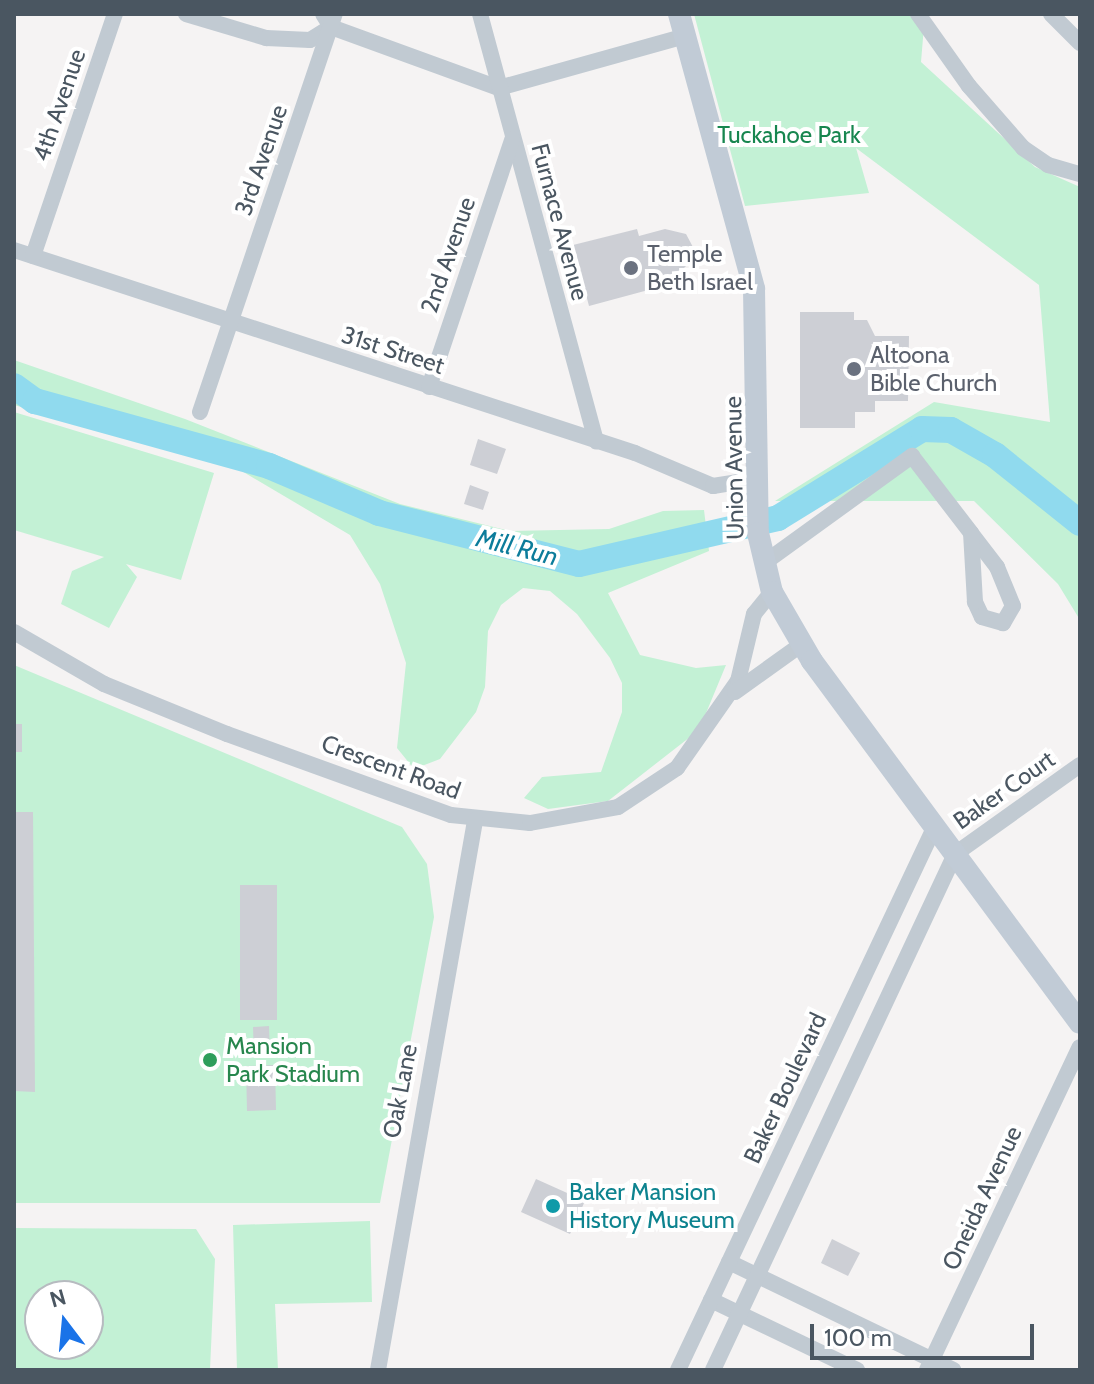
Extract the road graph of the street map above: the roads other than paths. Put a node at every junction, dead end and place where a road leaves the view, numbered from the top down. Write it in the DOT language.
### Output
graph roads {
  1 [pos="115,14"];
  2 [pos="186,14"];
  3 [pos="480,14"];
  4 [pos="918,14"];
  5 [pos="1051,14"];
  6 [pos="330,18"];
  7 [pos="682,25"];
  8 [pos="1080,43"];
  9 [pos="499,88"];
  10 [pos="512,138"];
  11 [pos="1080,157"];
  12 [pos="1073,171"];
  13 [pos="14,250"];
  14 [pos="33,256"];
  15 [pos="232,322"];
  16 [pos="429,387"];
  17 [pos="200,412"];
  18 [pos="596,442"];
  19 [pos="757,479"];
  20 [pos="971,533"];
  21 [pos="764,563"];
  22 [pos="772,592"];
  23 [pos="14,632"];
  24 [pos="802,644"];
  25 [pos="729,696"];
  26 [pos="1080,765"];
  27 [pos="475,821"];
  28 [pos="935,826"];
  29 [pos="955,854"];
  30 [pos="1080,1023"];
  31 [pos="1080,1047"];
  32 [pos="729,1262"];
  33 [pos="757,1276"];
  34 [pos="711,1300"];
  35 [pos="739,1314"];
  36 [pos="929,1365"];
  37 [pos="378,1370"];
  38 [pos="678,1370"];
  39 [pos="713,1370"];
  40 [pos="857,1370"];
  41 [pos="953,1370"];
  1 -- 14 [label="street, 4th Avenue"];
  2 -- 6 [label="street"];
  3 -- 9 [label="street, Furnace Avenue"];
  4 -- 12 [label="street"];
  5 -- 8 [label="street"];
  6 -- 9 [label="street"];
  6 -- 15 [label="street, 3rd Avenue"];
  7 -- 9 [label="street"];
  7 -- 19 [label="main road, Union Avenue"];
  9 -- 10 [label="street, Furnace Avenue"];
  10 -- 16 [label="street, 2nd Avenue"];
  10 -- 18 [label="street, Furnace Avenue"];
  11 -- 12 [label="street"];
  13 -- 14 [label="street, 31st Street"];
  14 -- 15 [label="street, 31st Street"];
  15 -- 16 [label="street, 31st Street"];
  15 -- 17 [label="street, 3rd Avenue"];
  16 -- 18 [label="street, 31st Street"];
  18 -- 19 [label="street, 31st Street"];
  19 -- 21 [label="main road, Union Avenue"];
  20 -- 20 [label="street"];
  20 -- 21 [label="street"];
  21 -- 22 [label="main road, Union Avenue"];
  22 -- 24 [label="main road, Union Avenue"];
  22 -- 25 [label="street, Crescent Road"];
  23 -- 27 [label="street, Crescent Road"];
  24 -- 25 [label="street, Crescent Road"];
  24 -- 28 [label="main road, Union Avenue"];
  25 -- 27 [label="street, Crescent Road"];
  26 -- 29 [label="street, Baker Court"];
  27 -- 37 [label="street, Oak Lane"];
  28 -- 29 [label="main road, Union Avenue"];
  28 -- 32 [label="street, Baker Boulevard"];
  29 -- 30 [label="main road, Union Avenue"];
  29 -- 33 [label="street"];
  31 -- 36 [label="street, Oneida Avenue"];
  32 -- 33 [label="street"];
  32 -- 34 [label="street, Baker Boulevard"];
  33 -- 35 [label="street"];
  33 -- 36 [label="street"];
  34 -- 35 [label="street"];
  34 -- 38 [label="street, Baker Boulevard"];
  35 -- 39 [label="street"];
  35 -- 40 [label="street"];
  36 -- 41 [label="street"];
}
